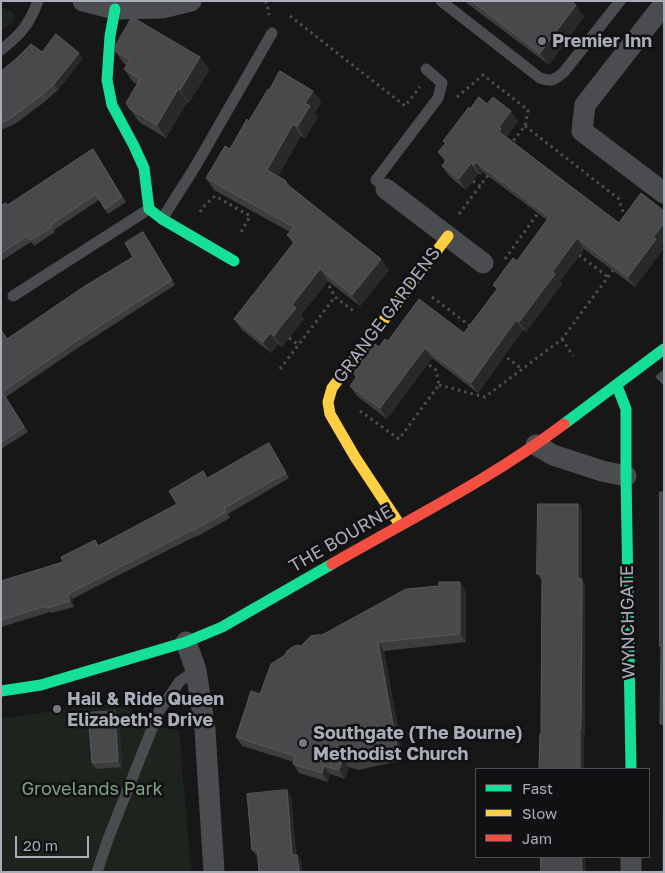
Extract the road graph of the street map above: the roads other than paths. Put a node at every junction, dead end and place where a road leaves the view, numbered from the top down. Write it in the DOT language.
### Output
graph roads {
  1 [pos="38,1"];
  2 [pos="83,1"];
  3 [pos="191,1"];
  4 [pos="441,1"];
  5 [pos="620,1"];
  6 [pos="664,4"];
  7 [pos="161,5"];
  8 [pos="115,9"];
  9 [pos="272,33"];
  10 [pos="1,50"];
  11 [pos="429,71"];
  12 [pos="386,188"];
  13 [pos="664,193"];
  14 [pos="149,209"];
  15 [pos="162,218"];
  16 [pos="446,234"];
  17 [pos="230,259"];
  18 [pos="483,263"];
  19 [pos="13,296"];
  20 [pos="664,349"];
  21 [pos="616,386"];
  22 [pos="536,445"];
  23 [pos="626,476"];
  24 [pos="400,525"];
  25 [pos="186,642"];
  26 [pos="196,670"];
  27 [pos="1,691"];
  28 [pos="631,768"];
  29 [pos="631,858"];
  30 [pos="97,872"];
  31 [pos="214,872"];
  32 [pos="631,872"];
  1 -- 10 [label="lane"];
  2 -- 8 [label="street"];
  3 -- 7 [label="street"];
  4 -- 5 [label="lane"];
  6 -- 13 [label="street"];
  7 -- 8 [label="street"];
  8 -- 14 [label="street"];
  9 -- 15 [label="lane"];
  11 -- 12 [label="lane"];
  12 -- 16 [label="street, GRANGE GARDENS"];
  14 -- 15 [label="street"];
  14 -- 19 [label="lane"];
  15 -- 17 [label="street"];
  16 -- 18 [label="street, GRANGE GARDENS"];
  16 -- 24 [label="street, GRANGE GARDENS"];
  20 -- 21 [label="street, THE BOURNE"];
  21 -- 22 [label="street, THE BOURNE"];
  21 -- 23 [label="street, WYNCHGATE"];
  22 -- 23 [label="street"];
  22 -- 24 [label="street, THE BOURNE"];
  23 -- 28 [label="street, WYNCHGATE"];
  24 -- 25 [label="street, THE BOURNE"];
  25 -- 26 [label="street"];
  25 -- 27 [label="street, THE BOURNE"];
  26 -- 30 [label="lane"];
  26 -- 31 [label="street"];
  29 -- 32 [label="street"];
}
